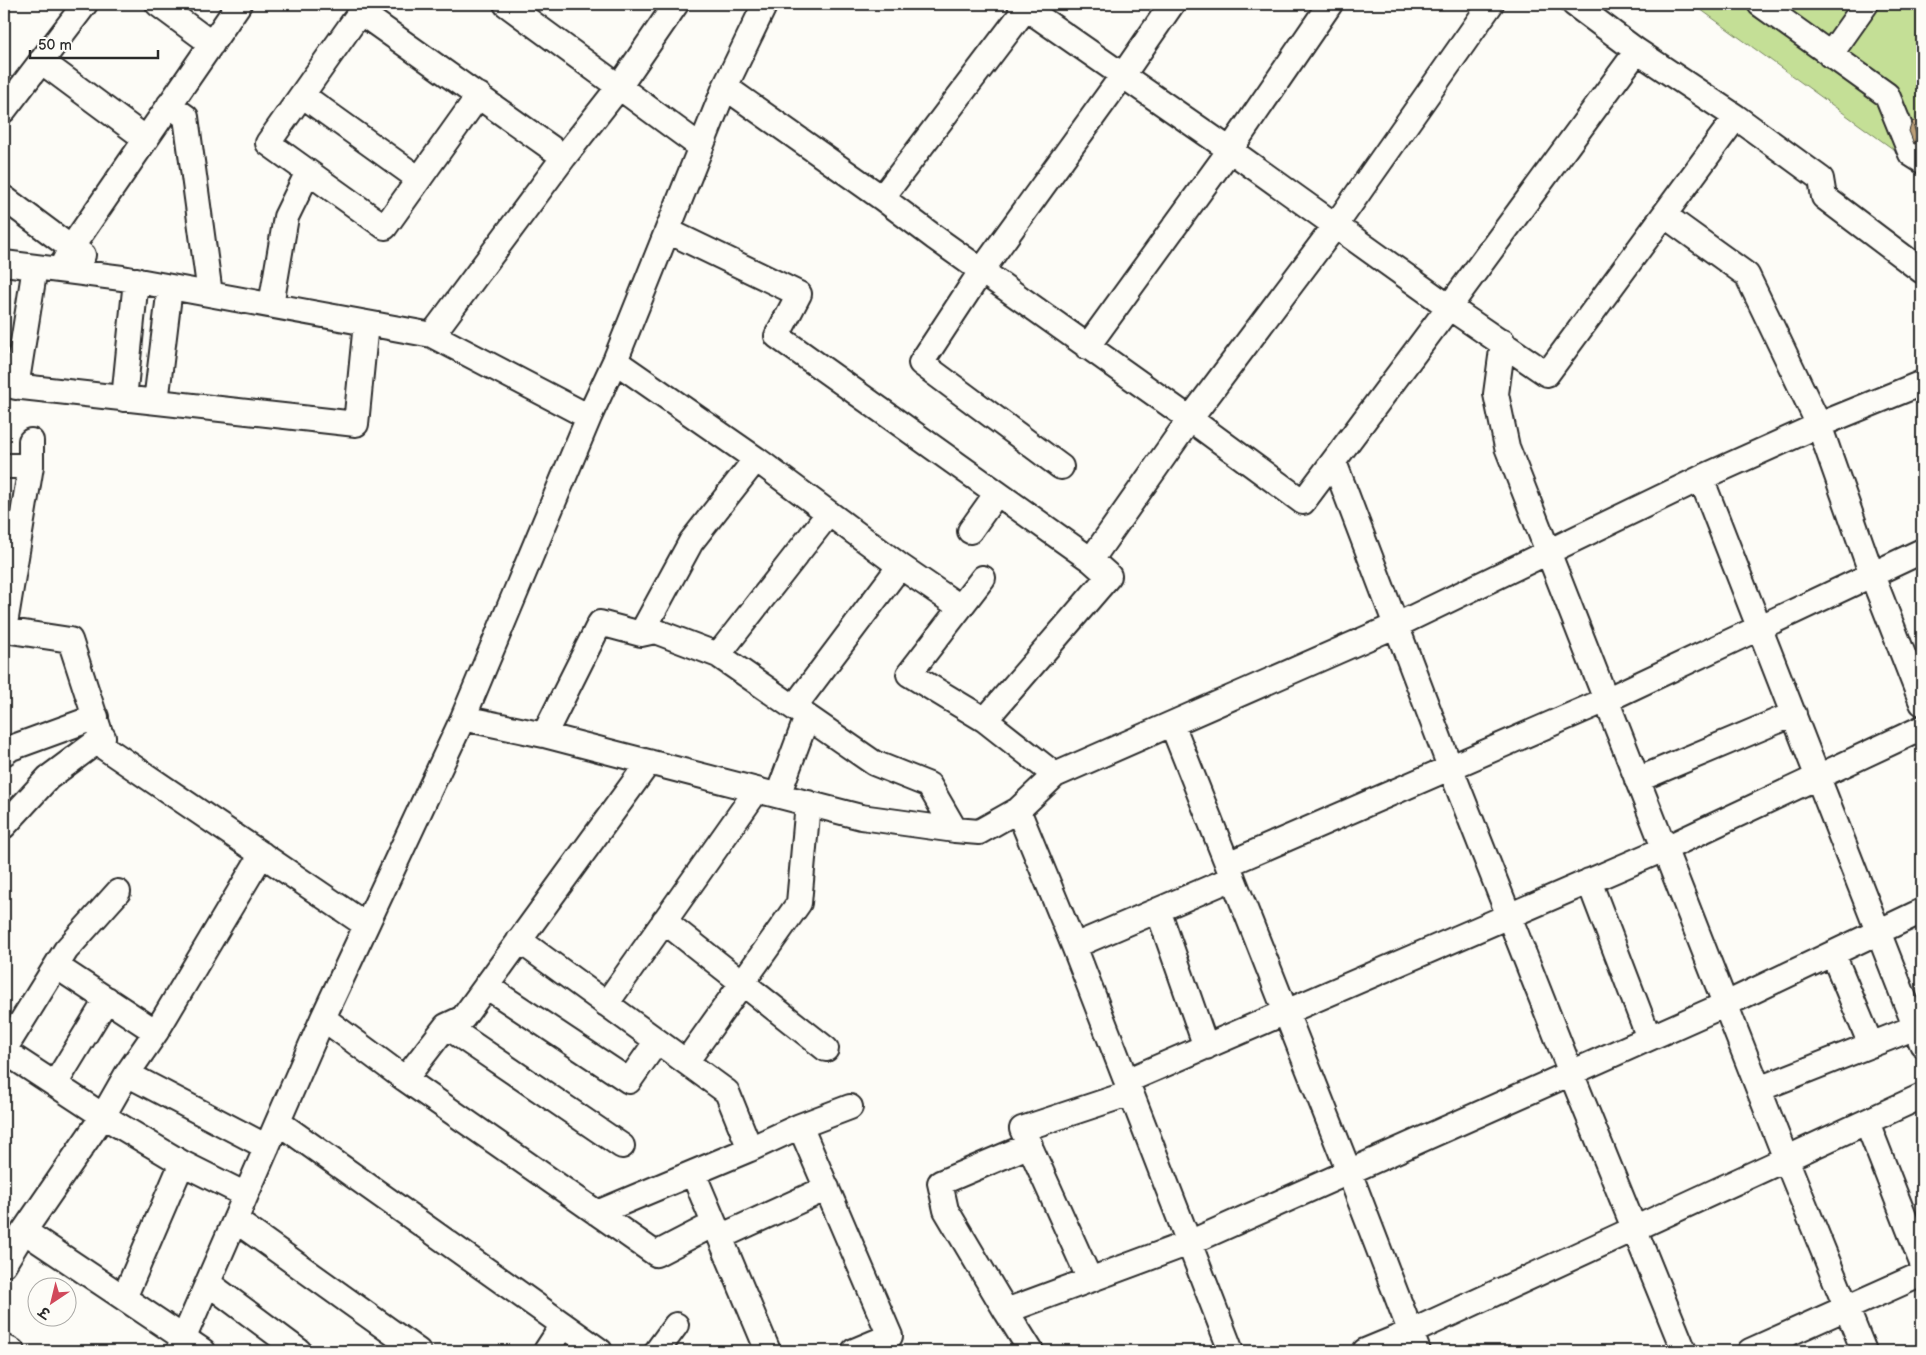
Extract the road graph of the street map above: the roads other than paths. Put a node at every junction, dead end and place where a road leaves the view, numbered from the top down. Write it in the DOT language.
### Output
graph roads {
  1 [pos="85,4"];
  2 [pos="158,4"];
  3 [pos="239,4"];
  4 [pos="506,4"];
  5 [pos="765,4"];
  6 [pos="1172,4"];
  7 [pos="1330,4"];
  8 [pos="1491,4"];
  9 [pos="1574,4"];
  10 [pos="1760,4"];
  11 [pos="1866,4"];
  12 [pos="1025,5"];
  13 [pos="668,7"];
  14 [pos="363,8"];
  15 [pos="212,44"];
  16 [pos="1637,51"];
  17 [pos="1830,55"];
  18 [pos="41,62"];
  19 [pos="1123,75"];
  20 [pos="619,87"];
  21 [pos="726,87"];
  22 [pos="302,94"];
  23 [pos="479,96"];
  24 [pos="169,105"];
  25 [pos="4,110"];
  26 [pos="1736,117"];
  27 [pos="146,139"];
  28 [pos="701,147"];
  29 [pos="1230,150"];
  30 [pos="564,156"];
  31 [pos="1917,157"];
  32 [pos="308,172"];
  33 [pos="419,179"];
  34 [pos="4,198"];
  35 [pos="882,198"];
  36 [pos="1664,215"];
  37 [pos="1335,226"];
  38 [pos="668,231"];
  39 [pos="71,248"];
  40 [pos="4,263"];
  41 [pos="35,267"];
  42 [pos="60,270"];
  43 [pos="982,270"];
  44 [pos="1922,271"];
  45 [pos="129,279"];
  46 [pos="170,287"];
  47 [pos="210,294"];
  48 [pos="271,305"];
  49 [pos="1449,307"];
  50 [pos="366,323"];
  51 [pos="432,335"];
  52 [pos="1503,342"];
  53 [pos="1086,346"];
  54 [pos="615,361"];
  55 [pos="1922,383"];
  56 [pos="10,386"];
  57 [pos="124,399"];
  58 [pos="156,402"];
  59 [pos="589,418"];
  60 [pos="1190,419"];
  61 [pos="1819,425"];
  62 [pos="31,441"];
  63 [pos="756,459"];
  64 [pos="1334,462"];
  65 [pos="4,466"];
  66 [pos="31,466"];
  67 [pos="1061,467"];
  68 [pos="1700,478"];
  69 [pos="997,493"];
  70 [pos="829,513"];
  71 [pos="970,531"];
  72 [pos="1548,552"];
  73 [pos="1922,552"];
  74 [pos="1091,560"];
  75 [pos="900,566"];
  76 [pos="1872,575"];
  77 [pos="983,578"];
  78 [pos="960,607"];
  79 [pos="5,620"];
  80 [pos="1397,625"];
  81 [pos="1761,627"];
  82 [pos="640,634"];
  83 [pos="718,656"];
  84 [pos="1606,700"];
  85 [pos="1922,703"];
  86 [pos="800,712"];
  87 [pos="1794,714"];
  88 [pos="463,718"];
  89 [pos="985,720"];
  90 [pos="1172,724"];
  91 [pos="100,727"];
  92 [pos="1922,728"];
  93 [pos="544,736"];
  94 [pos="4,753"];
  95 [pos="649,762"];
  96 [pos="1450,767"];
  97 [pos="1055,775"];
  98 [pos="1818,777"];
  99 [pos="1637,780"];
  100 [pos="767,792"];
  101 [pos="808,803"];
  102 [pos="1018,810"];
  103 [pos="4,826"];
  104 [pos="955,830"];
  105 [pos="1664,848"];
  106 [pos="262,854"];
  107 [pos="1231,871"];
  108 [pos="1589,881"];
  109 [pos="118,892"];
  110 [pos="1158,910"];
  111 [pos="1922,911"];
  112 [pos="1509,916"];
  113 [pos="664,921"];
  114 [pos="366,925"];
  115 [pos="1877,932"];
  116 [pos="519,940"];
  117 [pos="1074,946"];
  118 [pos="1833,954"];
  119 [pos="56,966"];
  120 [pos="742,982"];
  121 [pos="486,986"];
  122 [pos="108,999"];
  123 [pos="606,1004"];
  124 [pos="1726,1004"];
  125 [pos="1286,1012"];
  126 [pos="323,1018"];
  127 [pos="446,1026"];
  128 [pos="156,1032"];
  129 [pos="1919,1036"];
  130 [pos="1649,1038"];
  131 [pos="657,1041"];
  132 [pos="1871,1045"];
  133 [pos="1206,1047"];
  134 [pos="826,1049"];
  135 [pos="4,1050"];
  136 [pos="686,1062"];
  137 [pos="1571,1073"];
  138 [pos="127,1074"];
  139 [pos="406,1079"];
  140 [pos="55,1084"];
  141 [pos="1129,1087"];
  142 [pos="1759,1089"];
  143 [pos="1922,1096"];
  144 [pos="850,1107"];
  145 [pos="103,1116"];
  146 [pos="278,1122"];
  147 [pos="1867,1122"];
  148 [pos="800,1126"];
  149 [pos="1030,1145"];
  150 [pos="267,1146"];
  151 [pos="622,1146"];
  152 [pos="750,1148"];
  153 [pos="1786,1159"];
  154 [pos="182,1164"];
  155 [pos="1349,1172"];
  156 [pos="693,1173"];
  157 [pos="827,1188"];
  158 [pos="246,1195"];
  159 [pos="597,1213"];
  160 [pos="235,1220"];
  161 [pos="1634,1229"];
  162 [pos="717,1230"];
  163 [pos="24,1231"];
  164 [pos="1189,1243"];
  165 [pos="1922,1262"];
  166 [pos="4,1264"];
  167 [pos="1922,1274"];
  168 [pos="1090,1280"];
  169 [pos="208,1283"];
  170 [pos="124,1298"];
  171 [pos="1846,1308"];
  172 [pos="1006,1311"];
  173 [pos="676,1325"];
  174 [pos="563,1326"];
  175 [pos="1414,1342"];
  176 [pos="181,1344"];
  177 [pos="4,1347"];
  178 [pos="410,1349"];
  179 [pos="12,1351"];
  180 [pos="203,1351"];
  181 [pos="300,1351"];
  182 [pos="546,1351"];
  183 [pos="600,1351"];
  184 [pos="657,1351"];
  185 [pos="768,1351"];
  186 [pos="854,1351"];
  187 [pos="1031,1351"];
  188 [pos="1231,1351"];
  189 [pos="1365,1351"];
  190 [pos="1684,1351"];
  191 [pos="1750,1351"];
  192 [pos="1864,1351"];
  1 -- 18 [label="street"];
  2 -- 15 [label="street"];
  3 -- 15 [label="street"];
  4 -- 20 [label="street"];
  5 -- 21 [label="street"];
  6 -- 19 [label="street"];
  7 -- 29 [label="street"];
  8 -- 37 [label="street"];
  9 -- 16 [label="street"];
  10 -- 17 [label="street"];
  11 -- 17 [label="street"];
  12 -- 19 [label="street"];
  12 -- 35 [label="street"];
  13 -- 20 [label="street"];
  14 -- 22 [label="street"];
  14 -- 23 [label="street"];
  15 -- 24 [label="street"];
  16 -- 26 [label="street"];
  16 -- 49 [label="street"];
  17 -- 31 [label="street"];
  18 -- 25 [label="street"];
  18 -- 27 [label="street"];
  19 -- 29 [label="street"];
  19 -- 43 [label="street"];
  20 -- 28 [label="street"];
  20 -- 30 [label="street"];
  21 -- 28 [label="street"];
  21 -- 35 [label="street"];
  22 -- 32 [label="street"];
  22 -- 33 [label="street"];
  23 -- 30 [label="street"];
  23 -- 33 [label="street"];
  24 -- 27 [label="street"];
  24 -- 47 [label="street"];
  26 -- 36 [label="street"];
  26 -- 44 [label="street"];
  27 -- 39 [label="street"];
  28 -- 38 [label="street"];
  29 -- 37 [label="street"];
  29 -- 53 [label="street"];
  30 -- 51 [label="street"];
  32 -- 33 [label="street"];
  32 -- 48 [label="street"];
  34 -- 39 [label="street"];
  35 -- 43 [label="street"];
  36 -- 52 [label="street"];
  36 -- 61 [label="street"];
  37 -- 49 [label="street"];
  37 -- 60 [label="street"];
  38 -- 54 [label="street"];
  38 -- 69 [label="street"];
  39 -- 42 [label="street"];
  39 -- 45 [label="street"];
  40 -- 41 [label="street"];
  41 -- 42 [label="street"];
  41 -- 56 [label="street"];
  42 -- 45 [label="street"];
  43 -- 53 [label="street"];
  43 -- 67 [label="street"];
  45 -- 46 [label="street"];
  45 -- 57 [label="street"];
  46 -- 47 [label="street"];
  46 -- 58 [label="street"];
  47 -- 48 [label="street"];
  48 -- 50 [label="street"];
  49 -- 52 [label="street"];
  49 -- 64 [label="street"];
  50 -- 51 [label="street"];
  50 -- 58 [label="street"];
  51 -- 59 [label="street"];
  52 -- 72 [label="street"];
  53 -- 60 [label="street"];
  54 -- 59 [label="street"];
  54 -- 63 [label="street"];
  55 -- 61 [label="street"];
  56 -- 57 [label="street"];
  57 -- 58 [label="street"];
  59 -- 88 [label="street"];
  60 -- 64 [label="street"];
  60 -- 74 [label="street"];
  61 -- 68 [label="street"];
  61 -- 76 [label="street"];
  62 -- 66 [label="street"];
  63 -- 70 [label="street"];
  63 -- 82 [label="street"];
  64 -- 80 [label="street"];
  65 -- 66 [label="street"];
  66 -- 79 [label="street"];
  68 -- 72 [label="street"];
  68 -- 81 [label="street"];
  69 -- 71 [label="street"];
  69 -- 74 [label="street"];
  70 -- 75 [label="street"];
  70 -- 83 [label="street"];
  72 -- 80 [label="street"];
  72 -- 84 [label="street"];
  73 -- 76 [label="street"];
  74 -- 89 [label="street"];
  75 -- 78 [label="street"];
  75 -- 86 [label="street"];
  76 -- 81 [label="street"];
  76 -- 85 [label="street"];
  77 -- 78 [label="street"];
  78 -- 89 [label="street"];
  79 -- 91 [label="street"];
  80 -- 90 [label="street"];
  80 -- 96 [label="street"];
  81 -- 84 [label="street"];
  81 -- 87 [label="street"];
  82 -- 83 [label="street"];
  82 -- 93 [label="street"];
  83 -- 86 [label="street"];
  84 -- 96 [label="street"];
  84 -- 99 [label="street"];
  86 -- 100 [label="street"];
  86 -- 104 [label="street"];
  87 -- 98 [label="street"];
  87 -- 99 [label="street"];
  88 -- 93 [label="street"];
  88 -- 114 [label="street"];
  89 -- 97 [label="street"];
  90 -- 97 [label="street"];
  90 -- 107 [label="street"];
  91 -- 94 [label="street"];
  91 -- 103 [label="street"];
  91 -- 106 [label="street"];
  92 -- 98 [label="street"];
  93 -- 95 [label="street"];
  95 -- 100 [label="street"];
  95 -- 116 [label="street"];
  96 -- 107 [label="street"];
  96 -- 112 [label="street"];
  97 -- 102 [label="street"];
  98 -- 105 [label="street"];
  98 -- 115 [label="street"];
  99 -- 105 [label="street"];
  100 -- 101 [label="street"];
  100 -- 113 [label="street"];
  101 -- 104 [label="street"];
  101 -- 120 [label="street"];
  102 -- 104 [label="street"];
  102 -- 117 [label="street"];
  105 -- 108 [label="street"];
  105 -- 124 [label="street"];
  106 -- 114 [label="street"];
  106 -- 128 [label="street"];
  107 -- 110 [label="street"];
  107 -- 125 [label="street"];
  108 -- 112 [label="street"];
  108 -- 130 [label="street"];
  109 -- 119 [label="street"];
  110 -- 117 [label="street"];
  110 -- 133 [label="street"];
  111 -- 115 [label="street"];
  112 -- 125 [label="street"];
  112 -- 137 [label="street"];
  113 -- 120 [label="street"];
  113 -- 123 [label="street"];
  114 -- 126 [label="street"];
  115 -- 118 [label="street"];
  115 -- 129 [label="street"];
  116 -- 121 [label="street"];
  116 -- 123 [label="street"];
  117 -- 141 [label="street"];
  118 -- 124 [label="street"];
  118 -- 132 [label="street"];
  119 -- 122 [label="street"];
  119 -- 135 [label="street"];
  120 -- 134 [label="street"];
  120 -- 136 [label="street"];
  121 -- 127 [label="street"];
  121 -- 131 [label="street"];
  122 -- 128 [label="street"];
  122 -- 140 [label="street"];
  123 -- 131 [label="street"];
  124 -- 130 [label="street"];
  124 -- 142 [label="street"];
  125 -- 133 [label="street"];
  125 -- 155 [label="street"];
  126 -- 139 [label="street"];
  126 -- 146 [label="street"];
  127 -- 139 [label="street"];
  127 -- 151 [label="street"];
  128 -- 138 [label="street"];
  129 -- 132 [label="street"];
  130 -- 137 [label="street"];
  131 -- 136 [label="street"];
  132 -- 142 [label="street"];
  133 -- 141 [label="street"];
  135 -- 140 [label="street"];
  136 -- 152 [label="street"];
  137 -- 155 [label="street"];
  137 -- 161 [label="street"];
  138 -- 145 [label="street"];
  138 -- 150 [label="street"];
  139 -- 159 [label="street"];
  140 -- 145 [label="street"];
  141 -- 149 [label="street"];
  141 -- 164 [label="street"];
  142 -- 153 [label="street"];
  143 -- 147 [label="street"];
  144 -- 148 [label="street"];
  145 -- 154 [label="street"];
  145 -- 163 [label="street"];
  146 -- 150 [label="street"];
  146 -- 174 [label="street"];
  147 -- 153 [label="street"];
  147 -- 165 [label="street"];
  148 -- 152 [label="street"];
  148 -- 157 [label="street"];
  149 -- 168 [label="street"];
  149 -- 172 [label="street"];
  150 -- 158 [label="street"];
  152 -- 156 [label="street"];
  153 -- 161 [label="street"];
  153 -- 171 [label="street"];
  154 -- 158 [label="street"];
  154 -- 170 [label="street"];
  155 -- 164 [label="street"];
  155 -- 175 [label="street"];
  156 -- 159 [label="street"];
  156 -- 162 [label="street"];
  157 -- 162 [label="street"];
  157 -- 186 [label="street"];
  158 -- 160 [label="street"];
  159 -- 162 [label="street"];
  160 -- 169 [label="street"];
  160 -- 178 [label="street"];
  161 -- 175 [label="street"];
  161 -- 190 [label="street"];
  162 -- 185 [label="street"];
  163 -- 166 [label="street"];
  163 -- 170 [label="street"];
  164 -- 168 [label="street"];
  164 -- 188 [label="street"];
  167 -- 171 [label="street"];
  168 -- 172 [label="street"];
  169 -- 176 [label="street"];
  169 -- 181 [label="street"];
  170 -- 176 [label="street"];
  171 -- 191 [label="street"];
  171 -- 192 [label="street"];
  172 -- 187 [label="street"];
  173 -- 184 [label="street"];
  174 -- 182 [label="street"];
  174 -- 183 [label="street"];
  175 -- 189 [label="street"];
  176 -- 180 [label="street"];
  177 -- 179 [label="street"];
}
